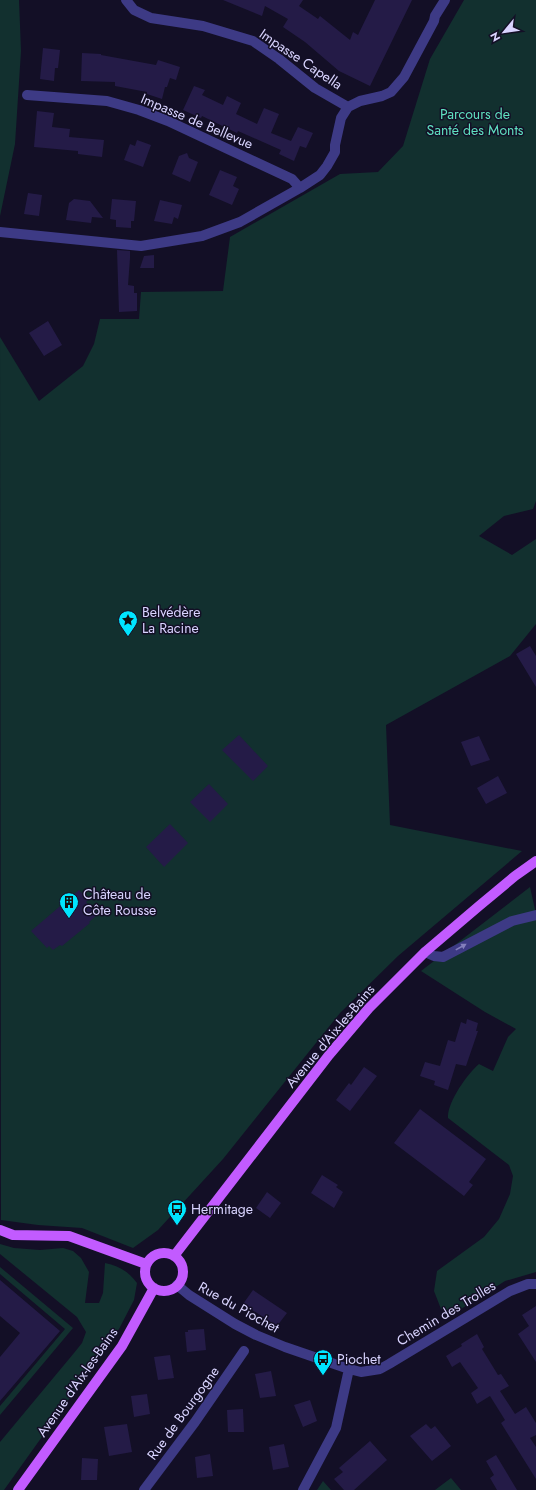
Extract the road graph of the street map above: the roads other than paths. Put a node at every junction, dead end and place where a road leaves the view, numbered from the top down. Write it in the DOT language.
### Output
graph roads {
  1 [pos="126,0"];
  2 [pos="445,0"];
  3 [pos="27,95"];
  4 [pos="348,107"];
  5 [pos="300,188"];
  6 [pos="0,232"];
  7 [pos="536,861"];
  8 [pos="536,915"];
  9 [pos="425,952"];
  10 [pos="0,1230"];
  11 [pos="174,1256"];
  12 [pos="146,1264"];
  13 [pos="536,1284"];
  14 [pos="176,1285"];
  15 [pos="154,1288"];
  16 [pos="244,1351"];
  17 [pos="349,1369"];
  18 [pos="18,1490"];
  19 [pos="144,1490"];
  20 [pos="303,1490"];
  1 -- 4 [label="street, Impasse Capella"];
  2 -- 4 [label="street"];
  3 -- 5 [label="street, Impasse de Bellevue"];
  4 -- 5 [label="street"];
  5 -- 6 [label="street"];
  7 -- 9 [label="main road, Avenue d'Aix-les-Bains"];
  9 -- 8 [label="street, one-way"];
  9 -- 11 [label="main road, Avenue d'Aix-les-Bains"];
  10 -- 12 [label="main road"];
  11 -- 12 [label="main road"];
  11 -- 14 [label="main road"];
  12 -- 15 [label="main road"];
  13 -- 17 [label="street, Chemin des Trolles"];
  14 -- 15 [label="main road"];
  14 -- 17 [label="street, Rue du Piochet"];
  15 -- 18 [label="main road, Avenue d'Aix-les-Bains"];
  16 -- 19 [label="street, Rue de Bourgogne"];
  17 -- 20 [label="street"];
}
